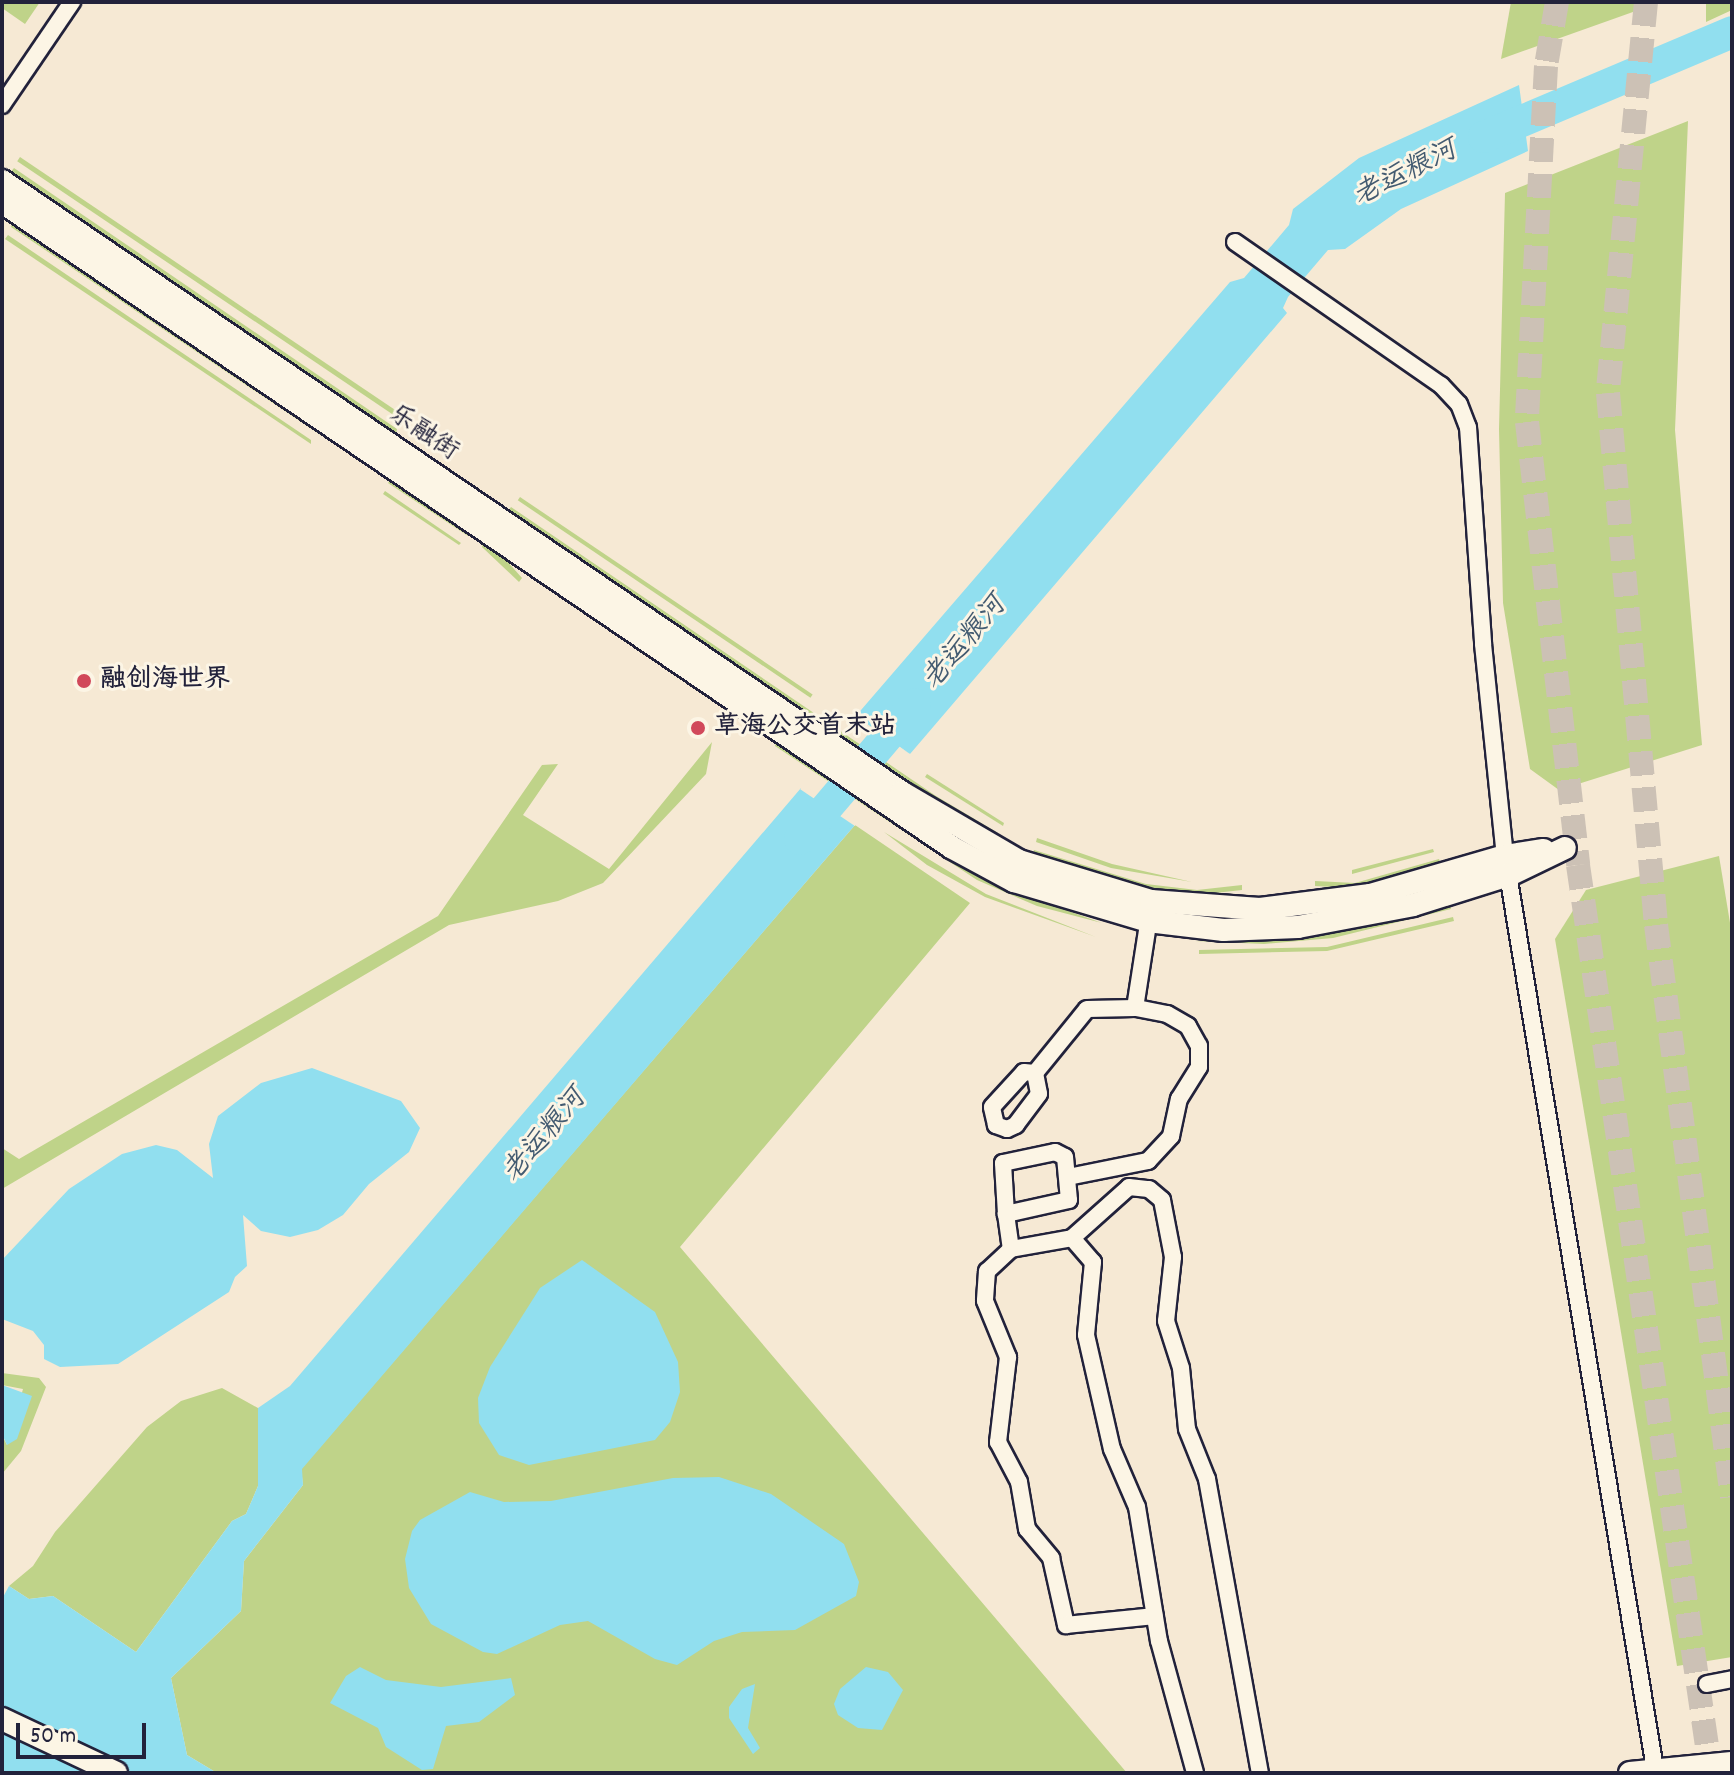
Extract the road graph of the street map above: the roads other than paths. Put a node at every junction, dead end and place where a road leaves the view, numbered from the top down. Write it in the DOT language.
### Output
graph roads {
  1 [pos="72,2"];
  2 [pos="2,105"];
  3 [pos="2,181"];
  4 [pos="2,202"];
  5 [pos="1235,242"];
  6 [pos="809,740"];
  7 [pos="1507,865"];
  8 [pos="1150,911"];
  9 [pos="1135,1008"];
  10 [pos="1035,1073"];
  11 [pos="1068,1177"];
  12 [pos="1006,1214"];
  13 [pos="1072,1238"];
  14 [pos="1011,1249"];
  15 [pos="1155,1616"];
  16 [pos="1732,1679"];
  17 [pos="1707,1684"];
  18 [pos="2,1719"];
  19 [pos="1732,1763"];
  20 [pos="1655,1769"];
  21 [pos="116,1773"];
  22 [pos="1195,1773"];
  23 [pos="1260,1773"];
  24 [pos="1630,1773"];
  1 -- 2 [label="street"];
  3 -- 6 [label="street, 乐融街"];
  4 -- 6 [label="street, 乐融街"];
  5 -- 7 [label="street"];
  6 -- 8 [label="street"];
  7 -- 8 [label="street"];
  7 -- 20 [label="street"];
  8 -- 9 [label="street"];
  9 -- 10 [label="street"];
  9 -- 11 [label="street"];
  11 -- 12 [label="street"];
  11 -- 12 [label="street"];
  12 -- 14 [label="street"];
  13 -- 14 [label="street"];
  13 -- 15 [label="street"];
  13 -- 23 [label="street"];
  14 -- 15 [label="street"];
  15 -- 22 [label="street"];
  16 -- 17 [label="street"];
  18 -- 21 [label="street"];
  19 -- 20 [label="street"];
  20 -- 24 [label="street"];
}
